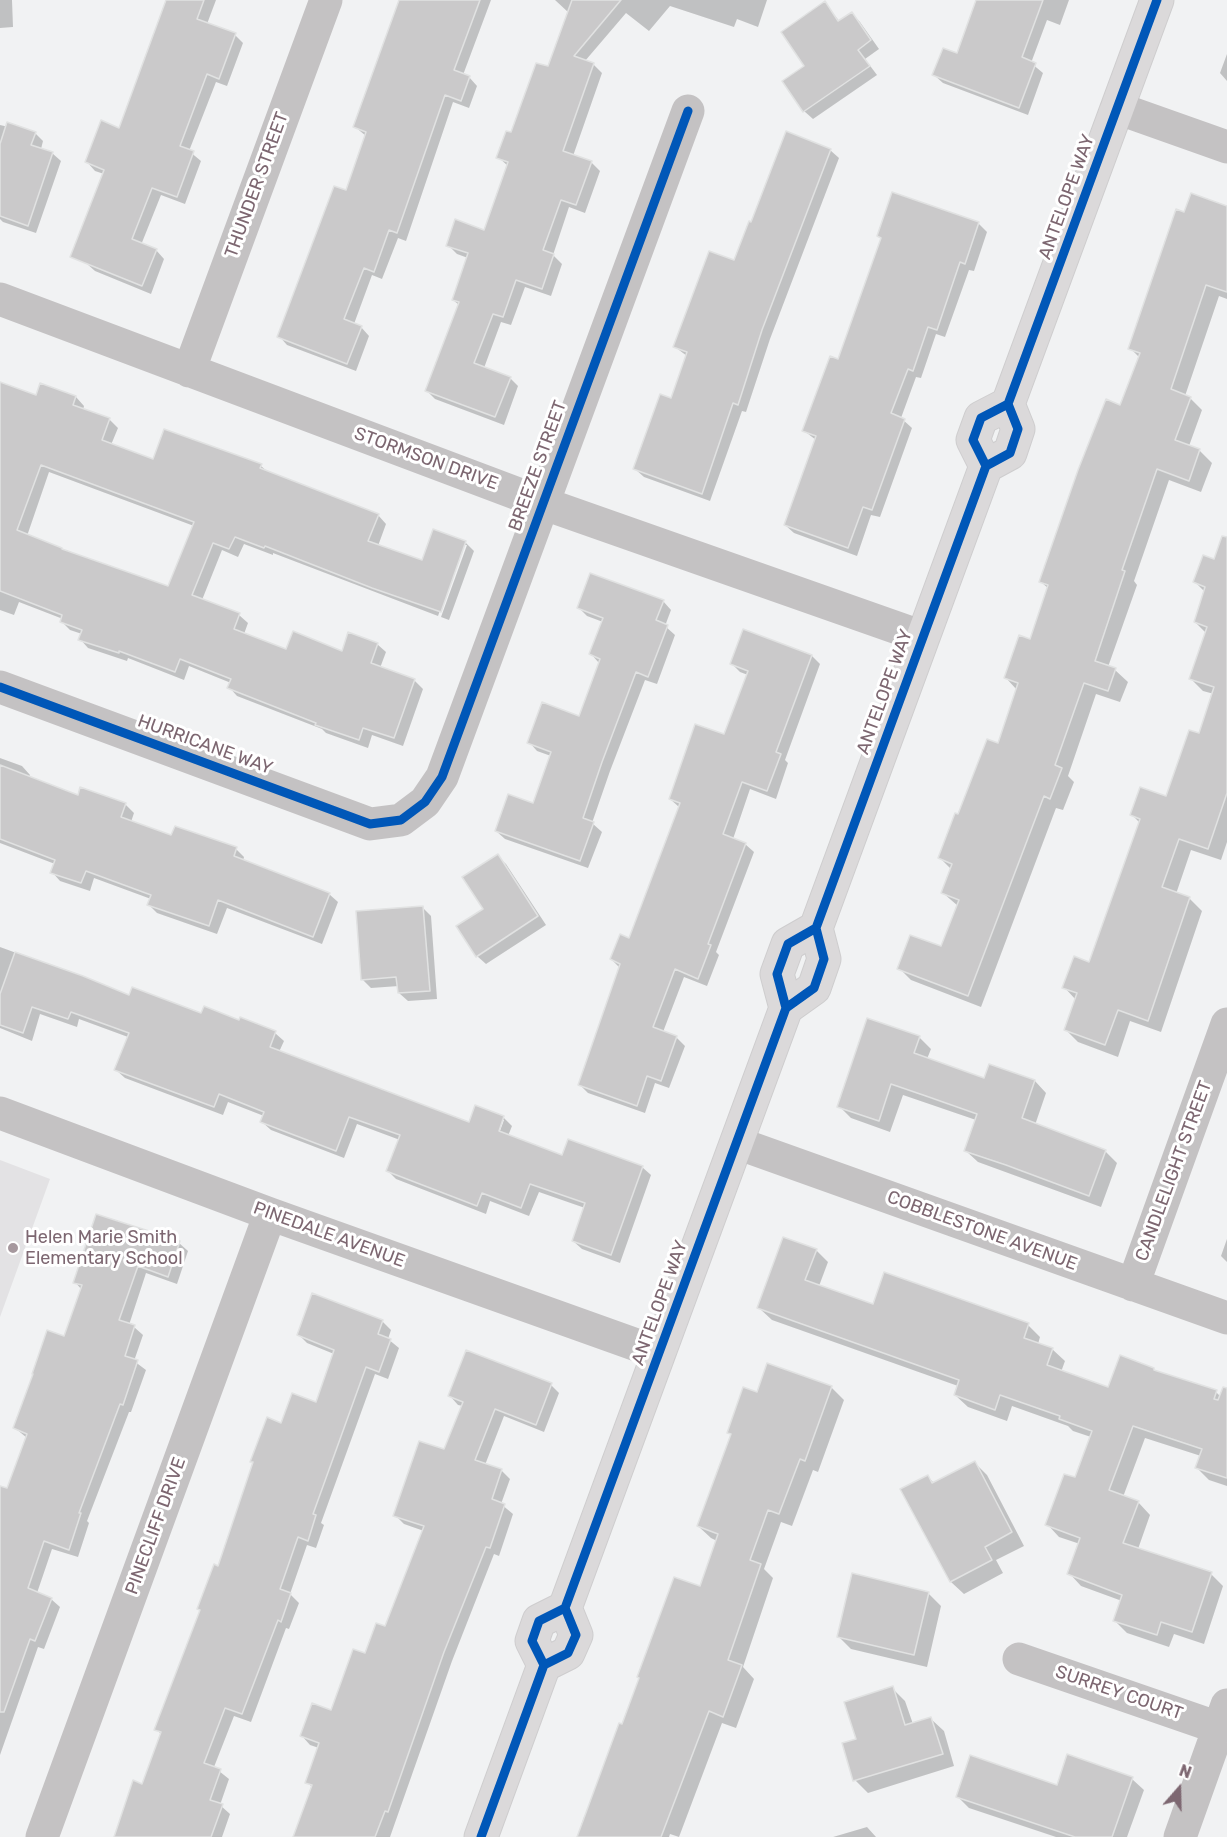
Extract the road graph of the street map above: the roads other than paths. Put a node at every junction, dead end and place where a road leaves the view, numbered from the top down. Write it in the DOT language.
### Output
graph roads {
  1 [pos="326,0"];
  2 [pos="1156,0"];
  3 [pos="1117,108"];
  4 [pos="688,111"];
  5 [pos="1227,147"];
  6 [pos="0,299"];
  7 [pos="189,371"];
  8 [pos="542,503"];
  9 [pos="923,637"];
  10 [pos="0,687"];
  11 [pos="401,820"];
  12 [pos="1227,1024"];
  13 [pos="0,1113"];
  14 [pos="737,1143"];
  15 [pos="270,1214"];
  16 [pos="1132,1285"];
  17 [pos="1227,1318"];
  18 [pos="659,1353"];
  19 [pos="1019,1659"];
  20 [pos="1223,1716"];
  21 [pos="42,1837"];
  22 [pos="481,1837"];
  23 [pos="1180,1837"];
  1 -- 7 [label="street, THUNDER STREET"];
  2 -- 3 [label="street, ANTELOPE WAY"];
  3 -- 5 [label="street"];
  3 -- 9 [label="street, ANTELOPE WAY"];
  4 -- 8 [label="street, BREEZE STREET"];
  6 -- 7 [label="street, STORMSON DRIVE"];
  7 -- 8 [label="street, STORMSON DRIVE"];
  8 -- 9 [label="street, STORMSON DRIVE"];
  8 -- 11 [label="street, BREEZE STREET"];
  9 -- 14 [label="street, ANTELOPE WAY"];
  10 -- 11 [label="street, HURRICANE WAY"];
  12 -- 16 [label="street, CANDLELIGHT STREET"];
  13 -- 15 [label="street, PINEDALE AVENUE"];
  14 -- 16 [label="street, COBBLESTONE AVENUE"];
  14 -- 18 [label="street, ANTELOPE WAY"];
  15 -- 18 [label="street, PINEDALE AVENUE"];
  15 -- 21 [label="street, PINECLIFF DRIVE"];
  16 -- 17 [label="street, COBBLESTONE AVENUE"];
  18 -- 22 [label="street, ANTELOPE WAY"];
  19 -- 20 [label="street, SURREY COURT"];
  20 -- 23 [label="street"];
}
